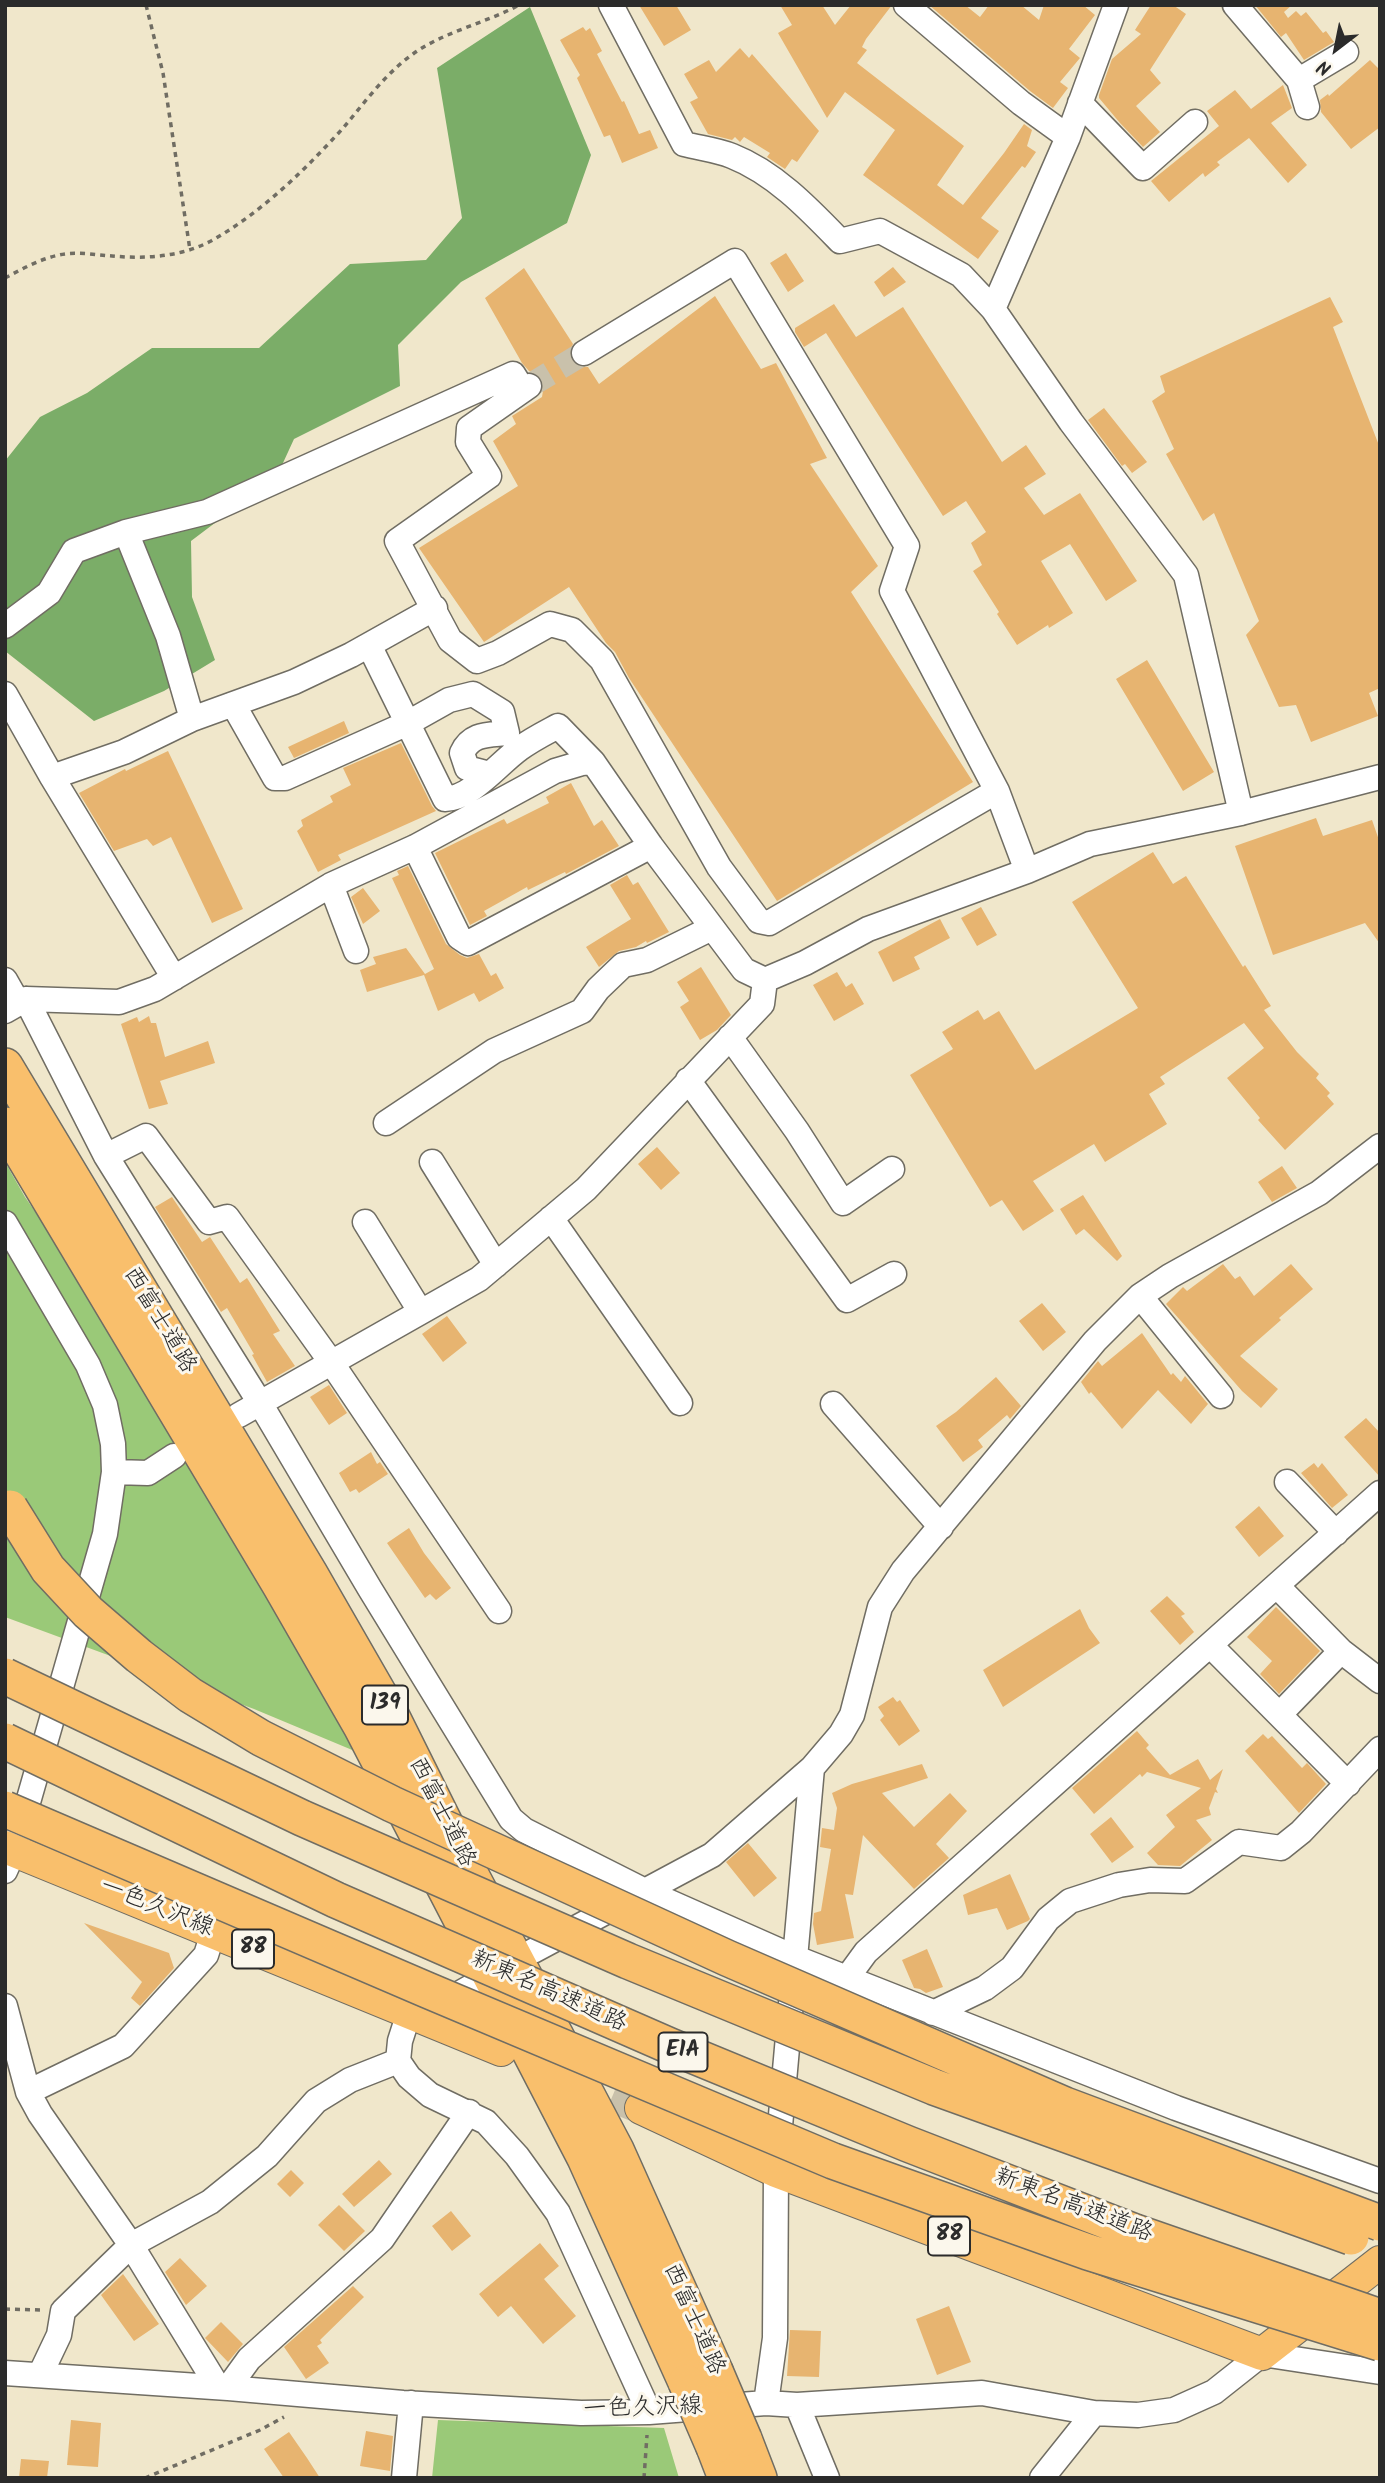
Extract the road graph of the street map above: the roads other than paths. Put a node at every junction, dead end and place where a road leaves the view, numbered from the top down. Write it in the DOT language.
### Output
graph roads {
  1 [pos="611,5"];
  2 [pos="906,5"];
  3 [pos="1116,5"];
  4 [pos="1235,5"];
  5 [pos="1346,52"];
  6 [pos="1299,80"];
  7 [pos="1080,103"];
  8 [pos="1307,107"];
  9 [pos="1195,122"];
  10 [pos="1068,137"];
  11 [pos="993,309"];
  12 [pos="584,353"];
  13 [pos="126,532"];
  14 [pos="435,608"];
  15 [pos="5,626"];
  16 [pos="369,645"];
  17 [pos="5,694"];
  18 [pos="233,704"];
  19 [pos="192,719"];
  20 [pos="408,723"];
  21 [pos="512,741"];
  22 [pos="593,762"];
  23 [pos="490,775"];
  24 [pos="1380,776"];
  25 [pos="52,777"];
  26 [pos="997,791"];
  27 [pos="1241,813"];
  28 [pos="651,846"];
  29 [pos="415,847"];
  30 [pos="1027,871"];
  31 [pos="331,885"];
  32 [pos="712,928"];
  33 [pos="356,951"];
  34 [pos="174,978"];
  35 [pos="5,980"];
  36 [pos="765,980"];
  37 [pos="17,1004"];
  38 [pos="730,1037"];
  39 [pos="5,1066"];
  40 [pos="688,1080"];
  41 [pos="386,1123"];
  42 [pos="5,1125"];
  43 [pos="1380,1146"];
  44 [pos="106,1156"];
  45 [pos="432,1162"];
  46 [pos="892,1169"];
  47 [pos="551,1219"];
  48 [pos="365,1222"];
  49 [pos="5,1223"];
  50 [pos="496,1265"];
  51 [pos="894,1274"];
  52 [pos="1140,1296"];
  53 [pos="420,1311"];
  54 [pos="331,1362"];
  55 [pos="1221,1396"];
  56 [pos="680,1403"];
  57 [pos="832,1404"];
  58 [pos="249,1409"];
  59 [pos="174,1456"];
  60 [pos="114,1472"];
  61 [pos="1287,1482"];
  62 [pos="1380,1493"];
  63 [pos="8,1505"];
  64 [pos="941,1527"];
  65 [pos="1336,1533"];
  66 [pos="1277,1586"];
  67 [pos="499,1611"];
  68 [pos="1210,1645"];
  69 [pos="1341,1651"];
  70 [pos="5,1676"];
  71 [pos="1380,1681"];
  72 [pos="1280,1714"];
  73 [pos="5,1741"];
  74 [pos="1380,1749"];
  75 [pos="812,1768"];
  76 [pos="1348,1784"];
  77 [pos="5,1809"];
  78 [pos="8,1856"];
  79 [pos="647,1892"];
  80 [pos="213,1933"];
  81 [pos="533,1951"];
  82 [pos="796,1958"];
  83 [pos="847,1978"];
  84 [pos="478,1983"];
  85 [pos="5,2006"];
  86 [pos="933,2013"];
  87 [pos="414,2015"];
  88 [pos="501,2050"];
  89 [pos="398,2061"];
  90 [pos="28,2092"];
  91 [pos="641,2108"];
  92 [pos="469,2112"];
  93 [pos="776,2171"];
  94 [pos="1380,2181"];
  95 [pos="1380,2223"];
  96 [pos="131,2245"];
  97 [pos="1380,2247"];
  98 [pos="1380,2262"];
  99 [pos="1380,2317"];
  100 [pos="1380,2343"];
  101 [pos="1262,2354"];
  102 [pos="1380,2372"];
  103 [pos="5,2373"];
  104 [pos="40,2375"];
  105 [pos="700,2376"];
  106 [pos="223,2388"];
  107 [pos="411,2403"];
  108 [pos="766,2403"];
  109 [pos="797,2405"];
  110 [pos="649,2412"];
  111 [pos="1094,2413"];
  112 [pos="728,2455"];
  113 [pos="404,2478"];
  114 [pos="759,2478"];
  115 [pos="827,2478"];
  116 [pos="1042,2478"];
  1 -- 11 [label="street"];
  2 -- 10 [label="street"];
  3 -- 7 [label="street"];
  4 -- 6 [label="street"];
  5 -- 6 [label="street"];
  6 -- 8 [label="street"];
  7 -- 9 [label="street"];
  7 -- 10 [label="street"];
  10 -- 11 [label="street"];
  11 -- 27 [label="street"];
  12 -- 26 [label="street"];
  13 -- 14 [label="street"];
  13 -- 15 [label="street"];
  13 -- 19 [label="street"];
  14 -- 16 [label="street"];
  14 -- 26 [label="street"];
  16 -- 18 [label="street"];
  16 -- 20 [label="street"];
  17 -- 25 [label="street"];
  18 -- 19 [label="street"];
  18 -- 20 [label="street"];
  19 -- 25 [label="street"];
  20 -- 21 [label="street"];
  20 -- 23 [label="street"];
  21 -- 22 [label="street"];
  21 -- 23 [label="street"];
  21 -- 23 [label="street"];
  22 -- 28 [label="street"];
  22 -- 29 [label="street"];
  24 -- 27 [label="street"];
  25 -- 34 [label="street"];
  26 -- 30 [label="street"];
  27 -- 30 [label="street"];
  28 -- 29 [label="street"];
  28 -- 32 [label="street"];
  29 -- 31 [label="street"];
  30 -- 36 [label="street"];
  31 -- 33 [label="street"];
  31 -- 34 [label="street"];
  32 -- 36 [label="street"];
  32 -- 41 [label="street"];
  34 -- 37 [label="street"];
  35 -- 37 [label="street"];
  36 -- 38 [label="street"];
  37 -- 44 [label="street"];
  38 -- 40 [label="street"];
  38 -- 46 [label="street"];
  39 -- 105 [label="highway, 西富士道路 / 139"];
  40 -- 47 [label="street"];
  40 -- 51 [label="street"];
  42 -- 105 [label="highway, 西富士道路 / 139"];
  43 -- 52 [label="street"];
  44 -- 54 [label="street"];
  44 -- 58 [label="street"];
  45 -- 50 [label="street"];
  47 -- 50 [label="street"];
  47 -- 56 [label="street"];
  48 -- 53 [label="street"];
  49 -- 60 [label="street"];
  50 -- 53 [label="street"];
  52 -- 55 [label="street"];
  52 -- 64 [label="street"];
  53 -- 54 [label="street"];
  54 -- 58 [label="street"];
  54 -- 67 [label="street"];
  57 -- 64 [label="street"];
  58 -- 79 [label="street"];
  59 -- 60 [label="street"];
  60 -- 78 [label="street"];
  61 -- 65 [label="street"];
  62 -- 65 [label="street"];
  63 -- 95 [label="highway, bridge"];
  64 -- 75 [label="street"];
  65 -- 66 [label="street"];
  66 -- 68 [label="street"];
  66 -- 69 [label="street"];
  68 -- 72 [label="street"];
  68 -- 83 [label="street"];
  69 -- 71 [label="street"];
  69 -- 72 [label="street"];
  70 -- 97 [label="highway, E1A, bridge"];
  72 -- 76 [label="street"];
  73 -- 99 [label="highway, 新東名高速道路 / E1A, bridge"];
  74 -- 76 [label="street"];
  75 -- 79 [label="street"];
  75 -- 82 [label="street"];
  76 -- 86 [label="street"];
  77 -- 100 [label="highway, bridge"];
  78 -- 80 [label="main road, 一色久沢線 / 88"];
  79 -- 81 [label="street"];
  79 -- 82 [label="street"];
  80 -- 87 [label="main road, 一色久沢線 / 88"];
  80 -- 90 [label="street"];
  82 -- 83 [label="street"];
  82 -- 93 [label="street"];
  83 -- 86 [label="street"];
  84 -- 87 [label="street"];
  85 -- 90 [label="street"];
  86 -- 94 [label="street"];
  87 -- 88 [label="main road, 一色久沢線 / 88"];
  87 -- 89 [label="street"];
  89 -- 92 [label="street"];
  89 -- 96 [label="street"];
  90 -- 96 [label="street"];
  91 -- 93 [label="main road, 88"];
  92 -- 106 [label="street"];
  92 -- 110 [label="street"];
  93 -- 101 [label="main road, 88"];
  93 -- 108 [label="street"];
  96 -- 104 [label="street"];
  96 -- 106 [label="street"];
  98 -- 101 [label="main road, 一色久沢線"];
  101 -- 102 [label="street"];
  101 -- 111 [label="street, 一色久沢線"];
  103 -- 104 [label="street, 一色久沢線"];
  104 -- 106 [label="street, 一色久沢線"];
  105 -- 112 [label="highway, 西富士道路 / 139, bridge"];
  106 -- 107 [label="street, 一色久沢線"];
  107 -- 110 [label="street, 一色久沢線"];
  107 -- 113 [label="street"];
  108 -- 109 [label="street, 一色久沢線"];
  108 -- 110 [label="street, 一色久沢線"];
  109 -- 111 [label="street, 一色久沢線"];
  109 -- 115 [label="street"];
  111 -- 116 [label="street"];
  112 -- 114 [label="highway, 西富士道路 / 139"];
}
